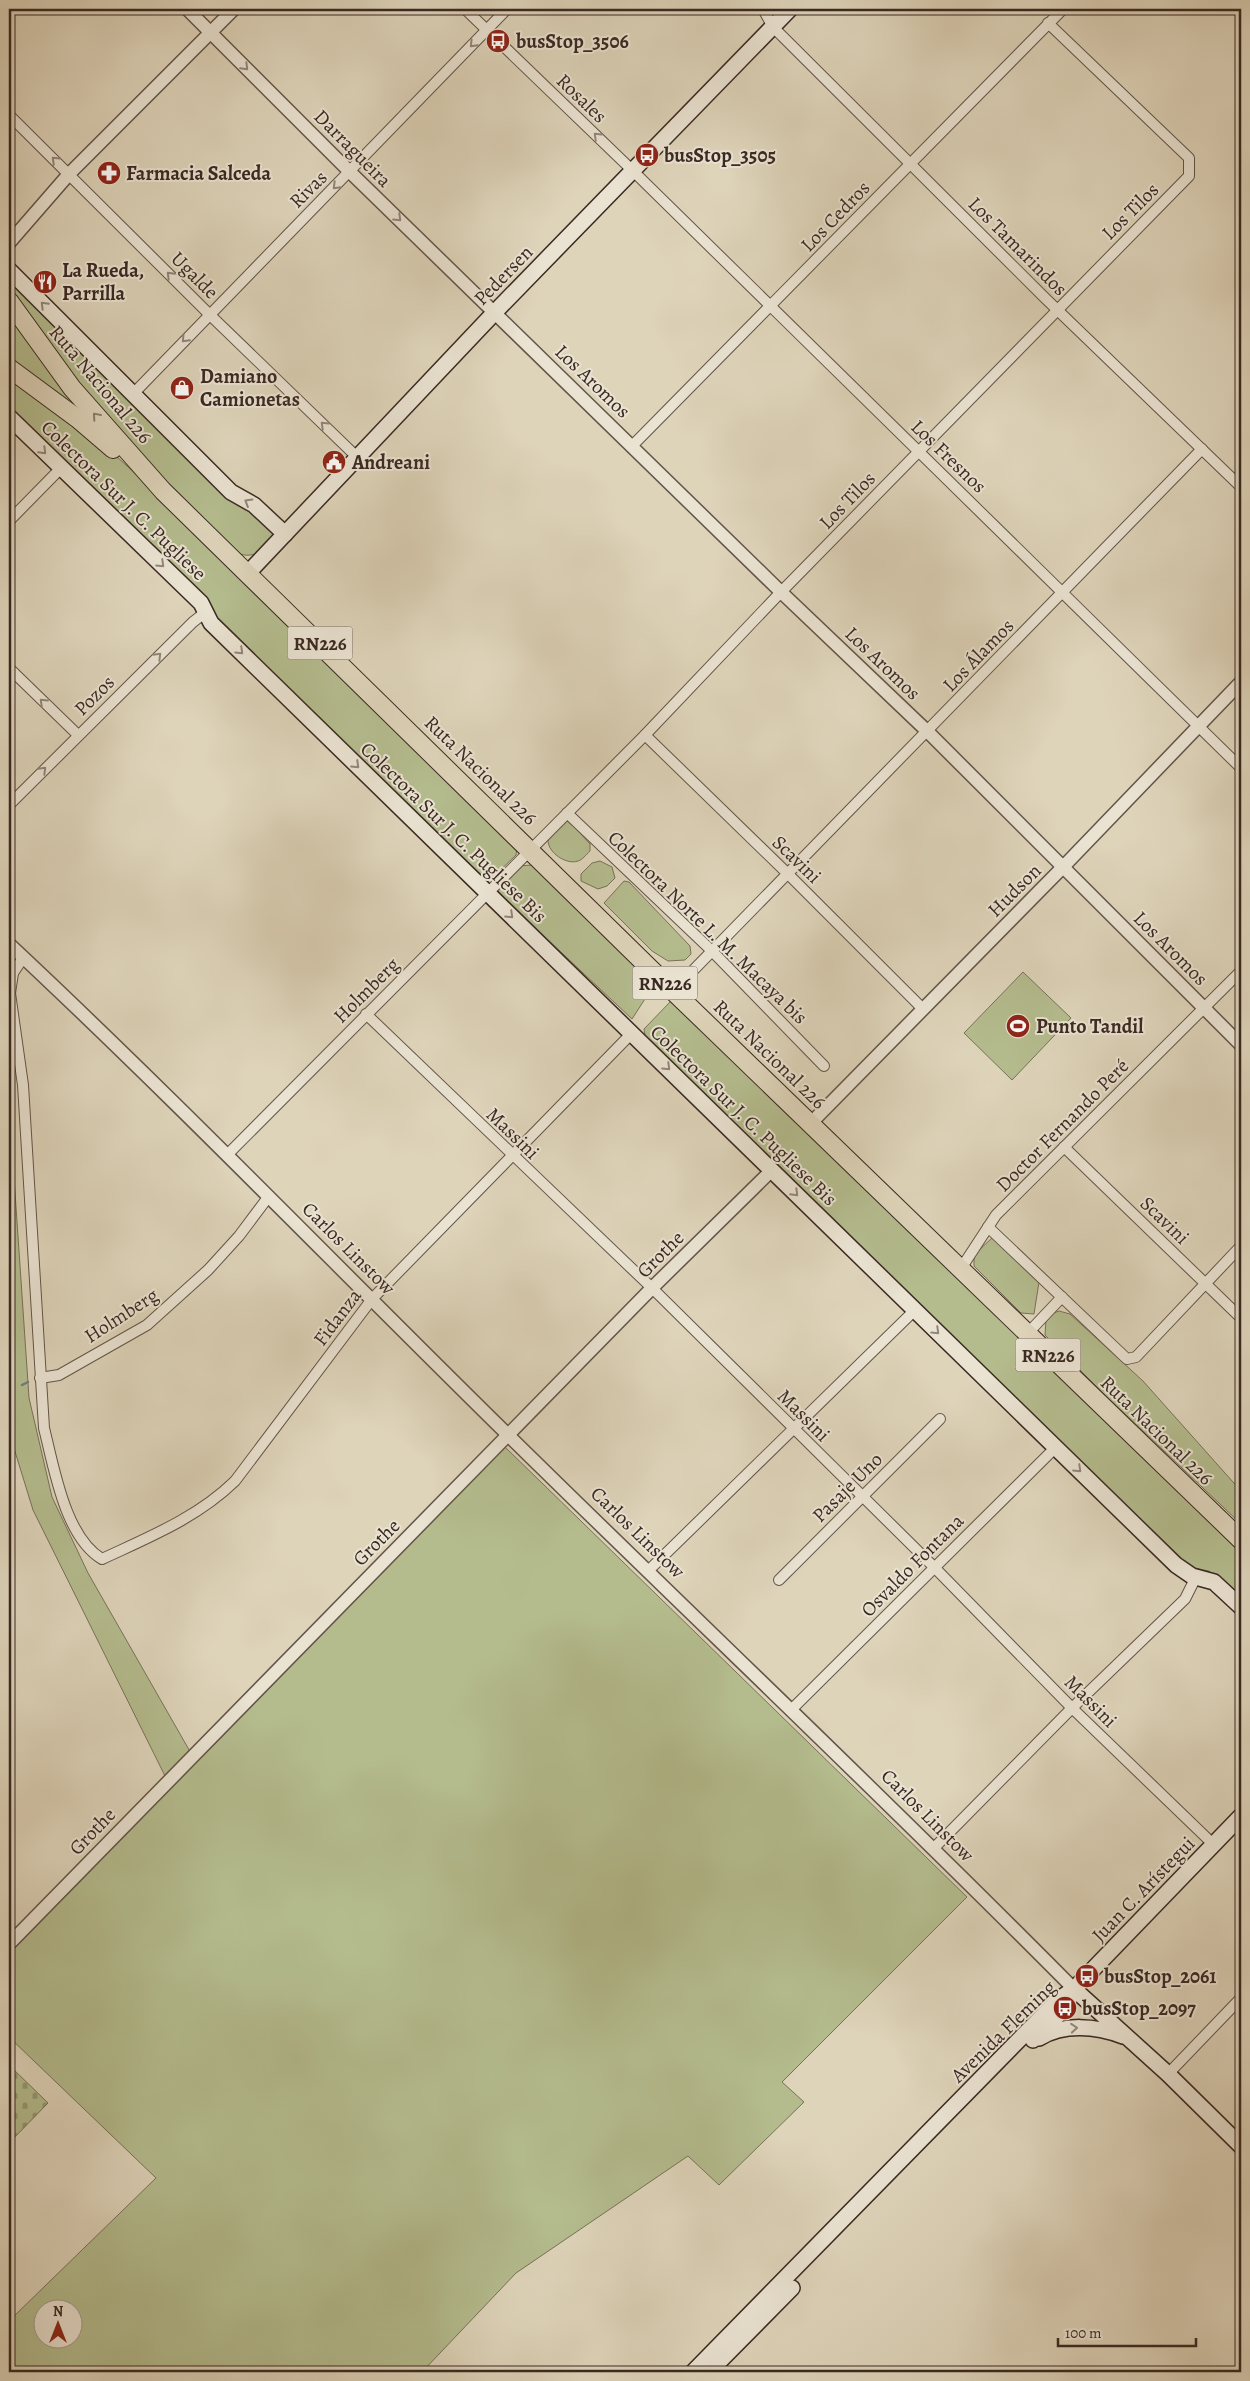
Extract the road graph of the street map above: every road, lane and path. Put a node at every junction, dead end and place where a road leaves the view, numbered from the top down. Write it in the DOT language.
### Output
graph roads {
  1 [pos="187,9"];
  2 [pos="234,9"];
  3 [pos="465,9"];
  4 [pos="507,9"];
  5 [pos="763,9"];
  6 [pos="790,9"];
  7 [pos="1063,9"];
  8 [pos="1048,23"];
  9 [pos="773,27"];
  10 [pos="486,30"];
  11 [pos="211,32"];
  12 [pos="9,115"];
  13 [pos="910,164"];
  14 [pos="632,170"];
  15 [pos="350,172"];
  16 [pos="69,174"];
  17 [pos="9,243"];
  18 [pos="9,270"];
  19 [pos="9,301"];
  20 [pos="771,307"];
  21 [pos="1057,309"];
  22 [pos="495,312"];
  23 [pos="208,314"];
  24 [pos="9,368"];
  25 [pos="133,394"];
  26 [pos="9,417"];
  27 [pos="632,446"];
  28 [pos="1202,449"];
  29 [pos="919,451"];
  30 [pos="359,459"];
  31 [pos="61,468"];
  32 [pos="1241,487"];
  33 [pos="164,491"];
  34 [pos="9,521"];
  35 [pos="285,534"];
  36 [pos="248,573"];
  37 [pos="781,592"];
  38 [pos="1063,592"];
  39 [pos="207,616"];
  40 [pos="9,668"];
  41 [pos="1241,682"];
  42 [pos="1199,726"];
  43 [pos="928,732"];
  44 [pos="78,735"];
  45 [pos="645,735"];
  46 [pos="1241,768"];
  47 [pos="9,805"];
  48 [pos="567,813"];
  49 [pos="530,849"];
  50 [pos="1063,867"];
  51 [pos="788,874"];
  52 [pos="486,893"];
  53 [pos="9,944"];
  54 [pos="712,951"];
  55 [pos="24,958"];
  56 [pos="1241,970"];
  57 [pos="673,991"];
  58 [pos="1205,1008"];
  59 [pos="923,1009"];
  60 [pos="366,1014"];
  61 [pos="632,1032"];
  62 [pos="1241,1045"];
  63 [pos="824,1066"];
  64 [pos="811,1122"];
  65 [pos="1064,1147"];
  66 [pos="227,1156"];
  67 [pos="512,1156"];
  68 [pos="772,1170"];
  69 [pos="269,1196"];
  70 [pos="988,1227"];
  71 [pos="1241,1246"];
  72 [pos="960,1270"];
  73 [pos="1205,1284"];
  74 [pos="652,1288"];
  75 [pos="1062,1297"];
  76 [pos="372,1299"];
  77 [pos="915,1310"];
  78 [pos="1241,1318"];
  79 [pos="1027,1334"];
  80 [pos="40,1378"];
  81 [pos="940,1419"];
  82 [pos="793,1428"];
  83 [pos="508,1435"];
  84 [pos="1056,1448"];
  85 [pos="862,1496"];
  86 [pos="1241,1540"];
  87 [pos="934,1568"];
  88 [pos="649,1570"];
  89 [pos="1196,1577"];
  90 [pos="779,1580"];
  91 [pos="1241,1608"];
  92 [pos="1072,1708"];
  93 [pos="792,1709"];
  94 [pos="1241,1816"];
  95 [pos="1213,1844"];
  96 [pos="934,1848"];
  97 [pos="9,1944"];
  98 [pos="1074,1989"];
  99 [pos="1241,1998"];
  100 [pos="1128,2038"];
  101 [pos="1029,2044"];
  102 [pos="1168,2074"];
  103 [pos="1241,2146"];
  104 [pos="693,2372"];
  105 [pos="708,2372"];
  1 -- 11 [label="street, Darragueira"];
  2 -- 11 [label="street"];
  3 -- 10 [label="street, Rosales"];
  4 -- 10 [label="street, Rivas"];
  5 -- 9 [label="street, Los Tamarindos"];
  6 -- 9 [label="main road, Pedersen"];
  7 -- 8 [label="street, Los Cedros"];
  8 -- 13 [label="street, Los Cedros"];
  8 -- 21 [label="street, Los Tilos"];
  9 -- 13 [label="street, Los Tamarindos"];
  9 -- 14 [label="main road, Pedersen"];
  14 -- 10 [label="street, Rosales, one-way"];
  10 -- 15 [label="street, Rivas, one-way"];
  11 -- 15 [label="street, Darragueira, one-way"];
  11 -- 16 [label="street"];
  16 -- 12 [label="street, Ugalde, one-way"];
  13 -- 20 [label="street, Los Cedros"];
  13 -- 21 [label="street, Los Tamarindos"];
  14 -- 20 [label="street, Los Fresnos"];
  14 -- 22 [label="main road, Pedersen"];
  15 -- 22 [label="street, Darragueira, one-way"];
  15 -- 23 [label="street, Rivas, one-way"];
  16 -- 17 [label="street"];
  23 -- 16 [label="street, Ugalde, one-way"];
  25 -- 18 [label="main road, one-way"];
  33 -- 19 [label="highway, Ruta Nacional 226 / RN226, one-way"];
  20 -- 27 [label="street, Los Cedros"];
  20 -- 29 [label="street, Los Fresnos"];
  21 -- 28 [label="street, Los Tamarindos"];
  21 -- 29 [label="street, Los Tilos"];
  22 -- 27 [label="street, Los Aromos"];
  22 -- 30 [label="main road, Pedersen"];
  23 -- 25 [label="street, Rivas, one-way"];
  30 -- 23 [label="street, Ugalde, one-way"];
  24 -- 33 [label="highway, Ruta Nacional 226 / RN226"];
  35 -- 25 [label="main road, one-way"];
  26 -- 31 [label="main road, Colectora Sur J. C. Pugliese, one-way"];
  27 -- 37 [label="street, Los Aromos"];
  28 -- 32 [label="street, Los Tamarindos"];
  28 -- 38 [label="street, Los Álamos"];
  29 -- 37 [label="street, Los Tilos"];
  29 -- 38 [label="street, Los Fresnos"];
  30 -- 35 [label="main road, Pedersen"];
  31 -- 34 [label="street"];
  31 -- 39 [label="main road, Colectora Sur J. C. Pugliese, one-way"];
  33 -- 36 [label="highway, Ruta Nacional 226 / RN226"];
  35 -- 36 [label="main road, Pedersen"];
  36 -- 49 [label="highway, Ruta Nacional 226 / RN226"];
  37 -- 43 [label="street, Los Aromos"];
  37 -- 45 [label="street, Los Tilos"];
  38 -- 42 [label="street, Los Fresnos"];
  38 -- 43 [label="street, Los Álamos"];
  44 -- 39 [label="street, Pozos, one-way"];
  39 -- 52 [label="main road, Colectora Sur J. C. Pugliese Bis, one-way"];
  44 -- 40 [label="street, one-way"];
  41 -- 42 [label="street, Hudson"];
  42 -- 46 [label="street, Los Fresnos"];
  42 -- 50 [label="street, Hudson"];
  43 -- 50 [label="street, Los Aromos"];
  43 -- 51 [label="street, Los Álamos"];
  47 -- 44 [label="street, Pozos, one-way"];
  45 -- 48 [label="street, Los Tilos"];
  45 -- 51 [label="street, Scavini"];
  48 -- 49 [label="street, Los Tilos"];
  48 -- 54 [label="street, Colectora Norte L. M. Macaya bis"];
  49 -- 52 [label="street, Holmberg"];
  49 -- 57 [label="highway, Ruta Nacional 226 / RN226"];
  50 -- 58 [label="street, Los Aromos"];
  50 -- 59 [label="street, Hudson"];
  51 -- 54 [label="street, Los Álamos"];
  51 -- 59 [label="street, Scavini"];
  52 -- 60 [label="street, Holmberg"];
  52 -- 61 [label="main road, Colectora Sur J. C. Pugliese Bis, one-way"];
  53 -- 55 [label="street, Carlos Linstow"];
  54 -- 57 [label="street, Los Álamos"];
  54 -- 63 [label="street, Colectora Norte L. M. Macaya bis"];
  55 -- 66 [label="street, Carlos Linstow"];
  55 -- 80 [label="street"];
  56 -- 58 [label="street, Doctor Fernando Peré"];
  57 -- 64 [label="highway, Ruta Nacional 226 / RN226"];
  58 -- 62 [label="street, Los Aromos"];
  58 -- 65 [label="street, Doctor Fernando Peré"];
  59 -- 64 [label="street, Hudson"];
  60 -- 66 [label="street, Holmberg"];
  60 -- 67 [label="street, Massini"];
  61 -- 67 [label="street, Fidanza"];
  61 -- 68 [label="main road, Colectora Sur J. C. Pugliese Bis, one-way"];
  64 -- 72 [label="highway, Ruta Nacional 226 / RN226"];
  65 -- 70 [label="street, Doctor Fernando Peré"];
  65 -- 73 [label="street, Scavini"];
  66 -- 69 [label="street, Carlos Linstow"];
  67 -- 74 [label="street, Massini"];
  67 -- 76 [label="street, Fidanza"];
  68 -- 74 [label="street, Grothe"];
  68 -- 77 [label="main road, Colectora Sur J. C. Pugliese Bis, one-way"];
  69 -- 76 [label="street, Carlos Linstow"];
  69 -- 80 [label="street, Holmberg"];
  70 -- 72 [label="street, Doctor Fernando Peré"];
  70 -- 75 [label="street"];
  71 -- 73 [label="street"];
  72 -- 79 [label="highway, Ruta Nacional 226 / RN226"];
  73 -- 75 [label="street"];
  73 -- 78 [label="street, Scavini"];
  74 -- 82 [label="street, Massini"];
  74 -- 83 [label="street, Grothe"];
  75 -- 79 [label="street"];
  76 -- 80 [label="street, Fidanza"];
  76 -- 83 [label="street, Carlos Linstow"];
  77 -- 82 [label="street"];
  77 -- 84 [label="main road, Colectora Sur J. C. Pugliese Bis, one-way"];
  79 -- 86 [label="highway, Ruta Nacional 226 / RN226"];
  81 -- 85 [label="street, Pasaje Uno"];
  82 -- 85 [label="street, Massini"];
  82 -- 88 [label="street"];
  83 -- 88 [label="street, Carlos Linstow"];
  83 -- 97 [label="street, Grothe"];
  84 -- 87 [label="street, Osvaldo Fontana"];
  84 -- 89 [label="main road, Colectora Sur J. C. Pugliese Bis, one-way"];
  85 -- 87 [label="street, Massini"];
  85 -- 90 [label="street, Pasaje Uno"];
  87 -- 92 [label="street, Massini"];
  87 -- 93 [label="street, Osvaldo Fontana"];
  88 -- 93 [label="street, Carlos Linstow"];
  89 -- 91 [label="main road, Colectora Sur J. C. Pugliese Bis"];
  89 -- 92 [label="street"];
  92 -- 95 [label="street, Massini"];
  92 -- 96 [label="street"];
  93 -- 96 [label="street, Carlos Linstow"];
  94 -- 95 [label="main road, Juan C. Arístegui"];
  95 -- 98 [label="main road, Juan C. Arístegui"];
  96 -- 98 [label="street, Carlos Linstow"];
  98 -- 100 [label="main road, Carlos Linstow"];
  98 -- 101 [label="main road, Avenida Fleming"];
  98 -- 104 [label="main road, Avenida Fleming"];
  99 -- 102 [label="street"];
  101 -- 100 [label="main road, one-way"];
  100 -- 102 [label="main road, Carlos Linstow"];
  101 -- 105 [label="main road, Avenida Fleming"];
  102 -- 103 [label="main road, Carlos Linstow"];
}
